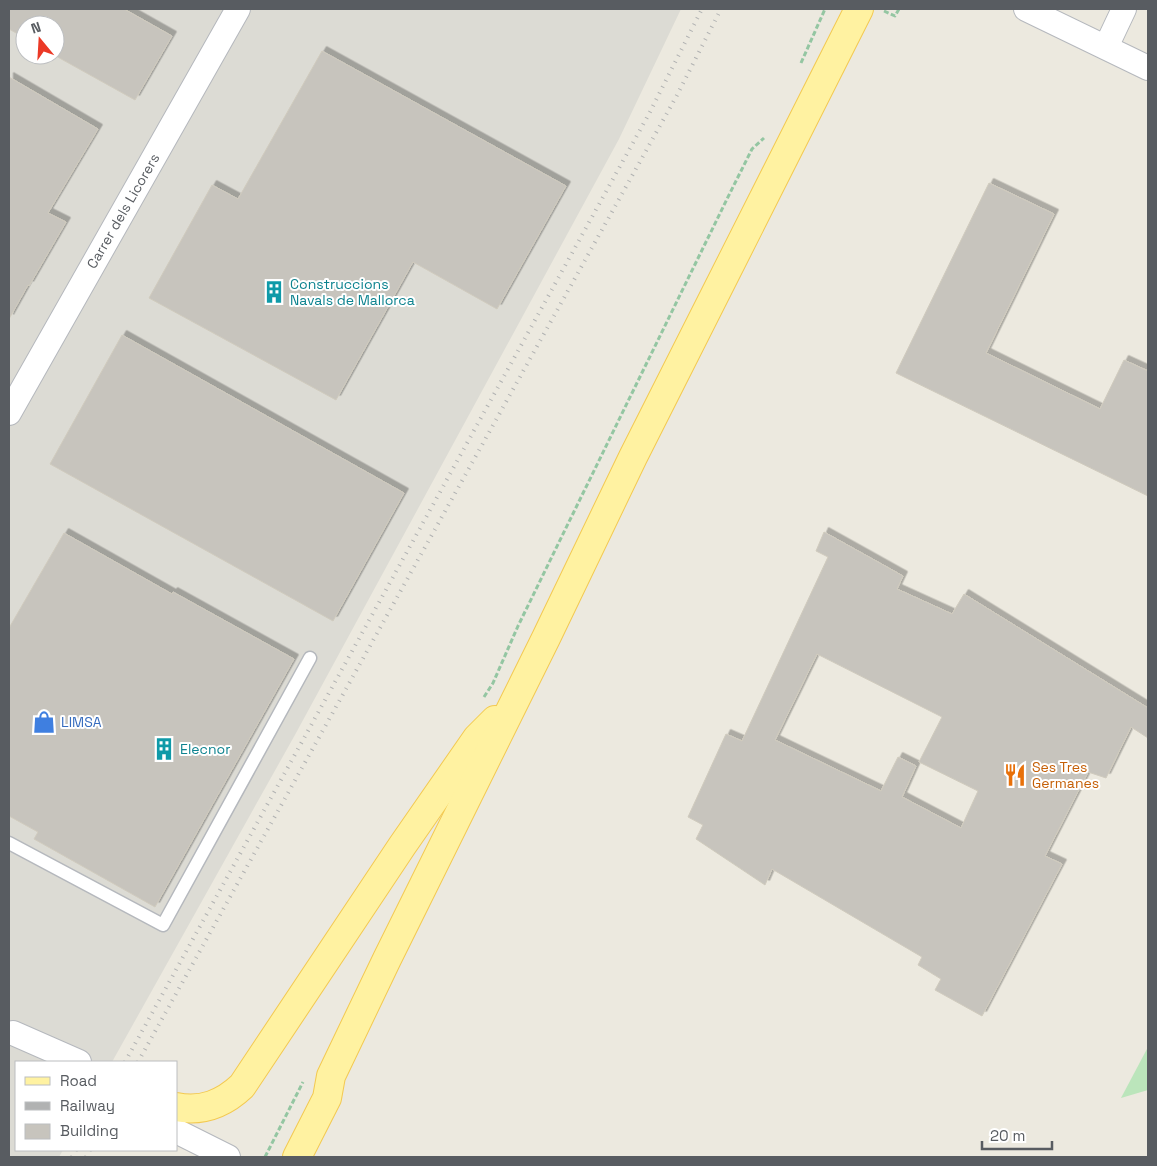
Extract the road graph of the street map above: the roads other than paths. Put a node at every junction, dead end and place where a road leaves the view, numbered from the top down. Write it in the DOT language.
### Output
graph roads {
  1 [pos="238,9"];
  2 [pos="860,9"];
  3 [pos="1026,9"];
  4 [pos="1124,9"];
  5 [pos="1106,47"];
  6 [pos="1148,68"];
  7 [pos="9,413"];
  8 [pos="310,658"];
  9 [pos="517,698"];
  10 [pos="9,842"];
  11 [pos="11,1032"];
  12 [pos="54,1061"];
  13 [pos="77,1061"];
  14 [pos="331,1076"];
  15 [pos="178,1107"];
  16 [pos="178,1132"];
  17 [pos="228,1157"];
  18 [pos="284,1157"];
  19 [pos="297,1157"];
  1 -- 7 [label="street, Carrer dels Licorers"];
  2 -- 9 [label="main road"];
  3 -- 5 [label="street"];
  4 -- 5 [label="street"];
  5 -- 6 [label="street"];
  8 -- 10 [label="lane"];
  9 -- 14 [label="main road"];
  9 -- 15 [label="main road"];
  11 -- 12 [label="street"];
  11 -- 13 [label="street"];
  14 -- 18 [label="main road"];
  14 -- 19 [label="main road"];
  16 -- 17 [label="street"];
}
